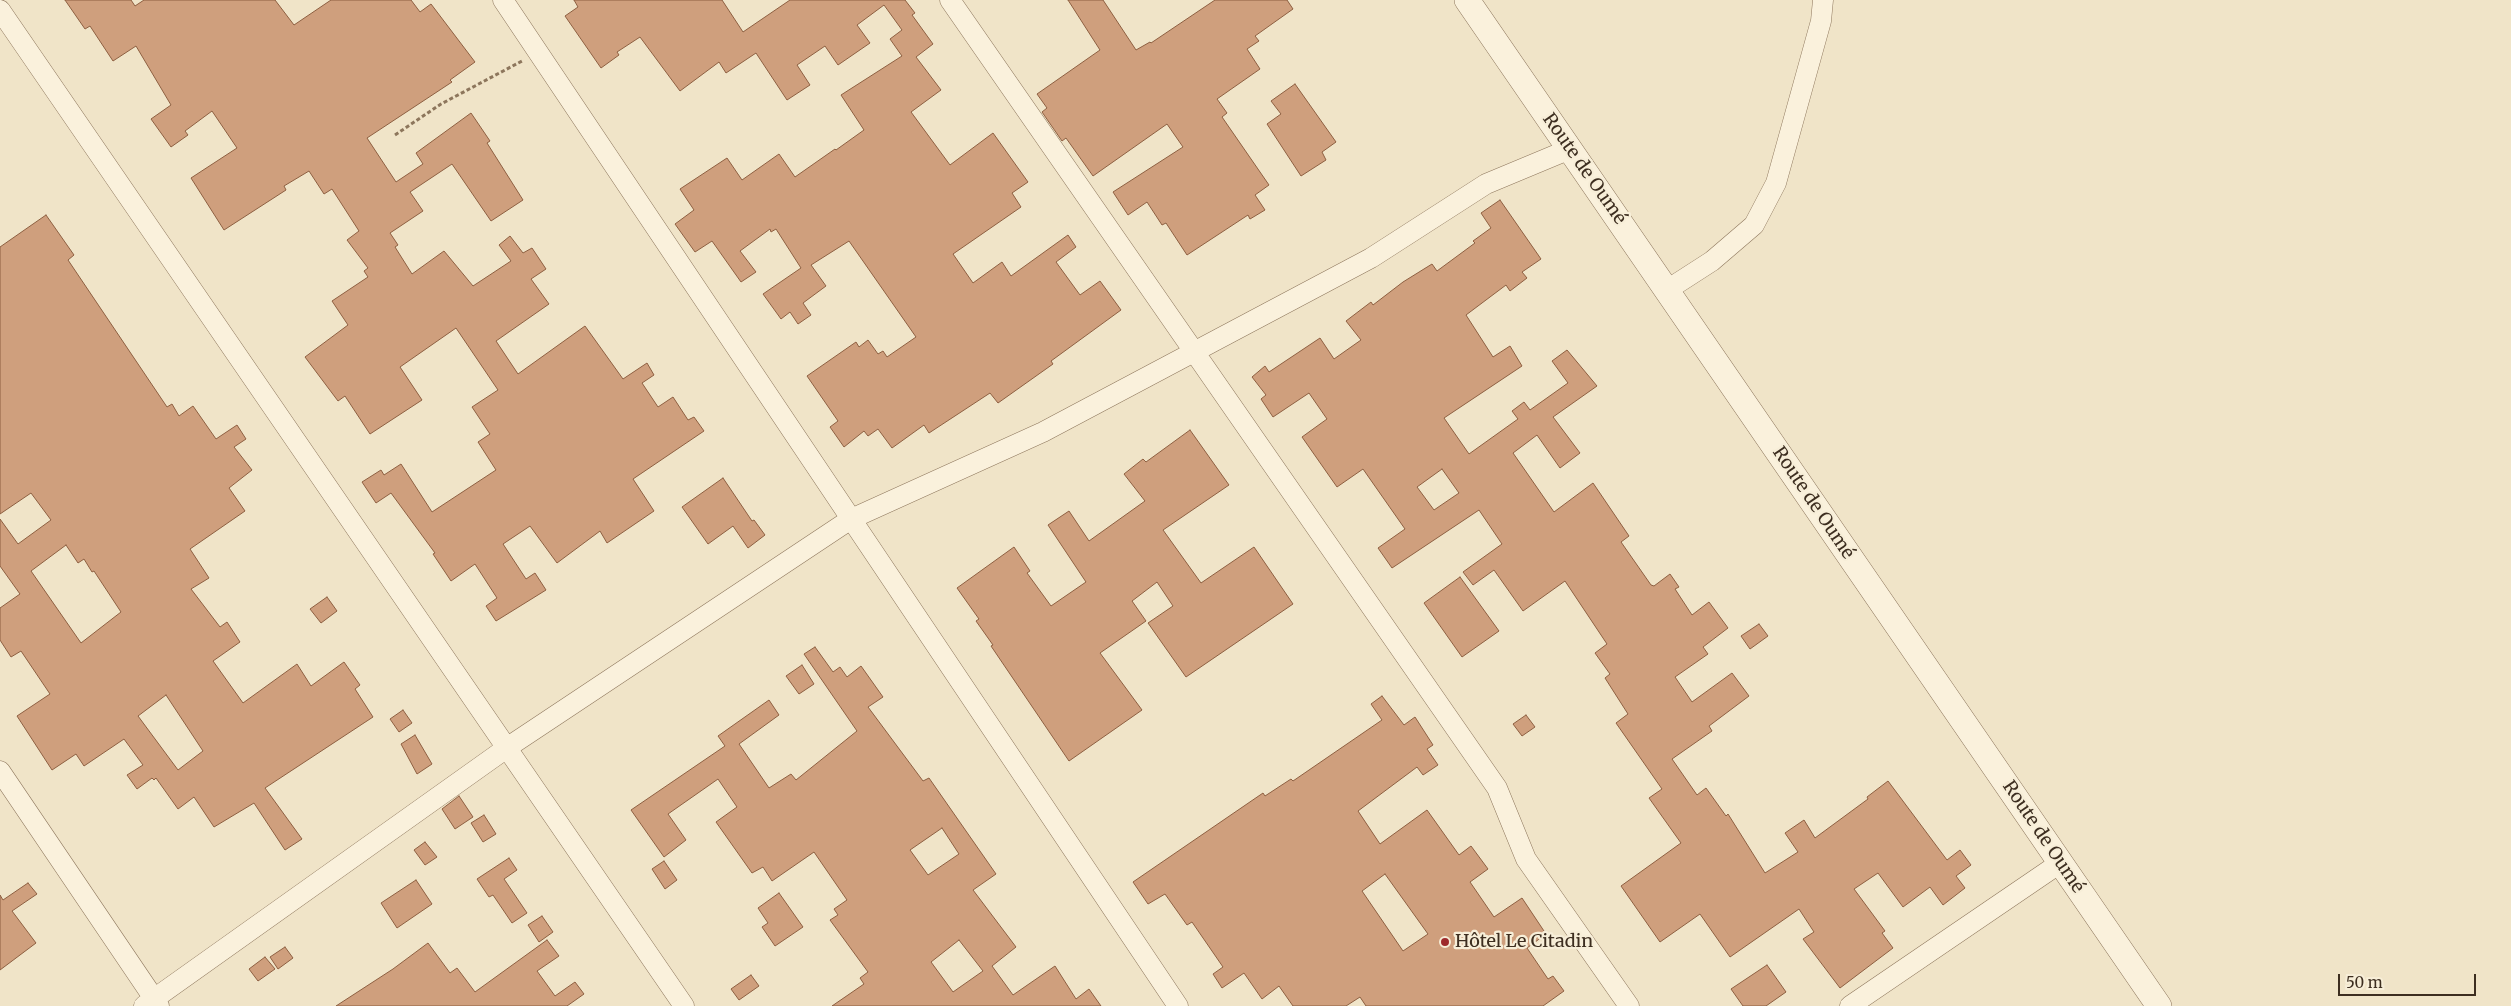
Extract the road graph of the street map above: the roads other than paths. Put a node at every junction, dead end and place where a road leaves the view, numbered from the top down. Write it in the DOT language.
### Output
graph roads {
  1 [pos="503,0"];
  2 [pos="950,0"];
  3 [pos="1468,0"];
  4 [pos="1822,0"];
  5 [pos="1837,0"];
  6 [pos="0,10"];
  7 [pos="1821,21"];
  8 [pos="1570,149"];
  9 [pos="1667,290"];
  10 [pos="1195,353"];
  11 [pos="851,519"];
  12 [pos="508,747"];
  13 [pos="0,771"];
  14 [pos="2060,863"];
  15 [pos="153,1004"];
  16 [pos="684,1006"];
  17 [pos="1178,1006"];
  18 [pos="1628,1006"];
  19 [pos="1850,1006"];
  20 [pos="2159,1006"];
  1 -- 11 [label="street"];
  2 -- 10 [label="street"];
  3 -- 8 [label="street, Route de Oumé"];
  4 -- 7 [label="street"];
  5 -- 7 [label="street"];
  6 -- 12 [label="street"];
  7 -- 9 [label="street"];
  8 -- 9 [label="street, Route de Oumé"];
  8 -- 10 [label="street"];
  9 -- 14 [label="street, Route de Oumé"];
  10 -- 11 [label="street"];
  10 -- 18 [label="street"];
  11 -- 12 [label="street"];
  11 -- 17 [label="street"];
  12 -- 15 [label="street"];
  12 -- 16 [label="street"];
  13 -- 15 [label="street"];
  14 -- 19 [label="street"];
  14 -- 20 [label="street, Route de Oumé"];
}
